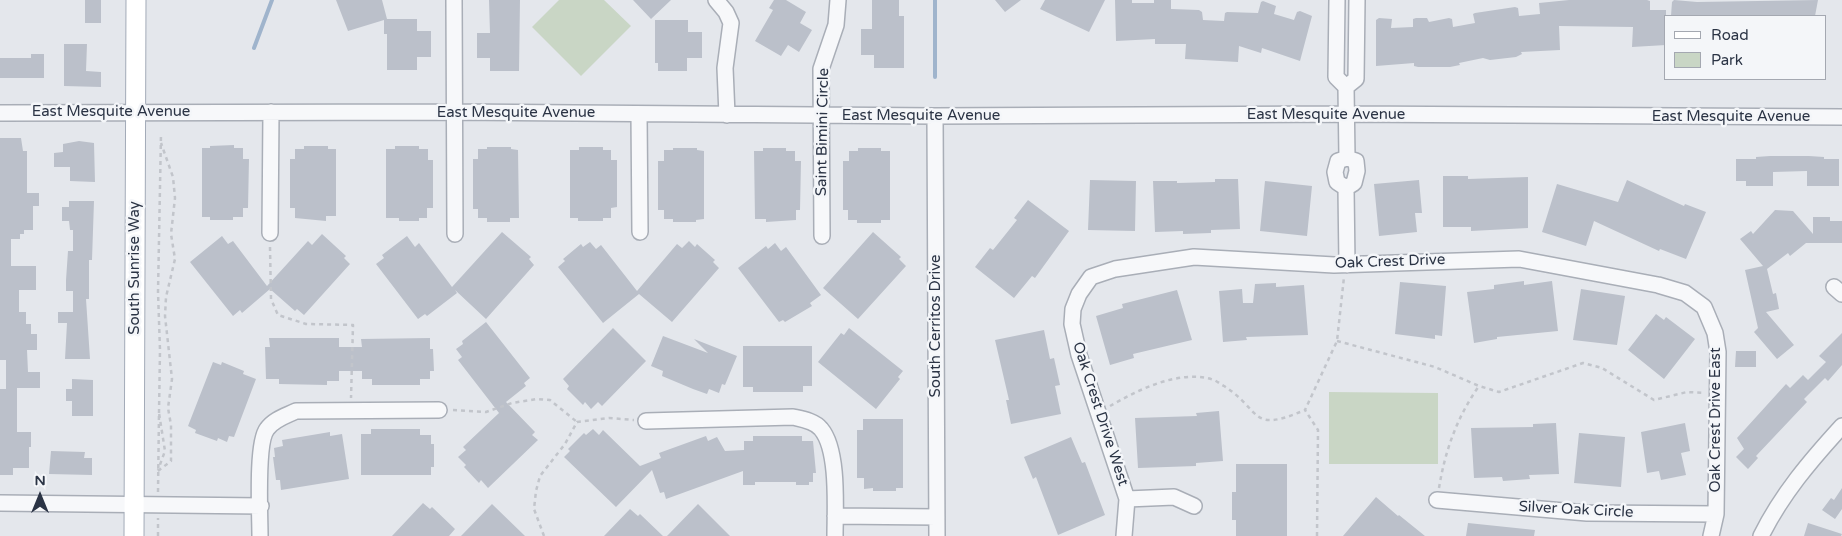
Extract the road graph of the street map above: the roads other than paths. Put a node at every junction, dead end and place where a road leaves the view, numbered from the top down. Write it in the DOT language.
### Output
graph roads {
  1 [pos="136,0"];
  2 [pos="454,0"];
  3 [pos="716,0"];
  4 [pos="838,0"];
  5 [pos="1337,0"];
  6 [pos="1357,0"];
  7 [pos="1346,87"];
  8 [pos="136,111"];
  9 [pos="272,112"];
  10 [pos="455,112"];
  11 [pos="0,113"];
  12 [pos="639,114"];
  13 [pos="1347,114"];
  14 [pos="727,115"];
  15 [pos="821,116"];
  16 [pos="935,116"];
  17 [pos="1842,117"];
  18 [pos="640,232"];
  19 [pos="270,233"];
  20 [pos="455,234"];
  21 [pos="822,236"];
  22 [pos="1346,265"];
  23 [pos="1079,294"];
  24 [pos="1704,307"];
  25 [pos="439,410"];
  26 [pos="646,421"];
  27 [pos="1842,426"];
  28 [pos="1127,499"];
  29 [pos="1437,500"];
  30 [pos="0,503"];
  31 [pos="134,504"];
  32 [pos="261,506"];
  33 [pos="1194,506"];
  34 [pos="1716,514"];
  35 [pos="835,516"];
  36 [pos="937,516"];
  37 [pos="134,536"];
  38 [pos="260,536"];
  39 [pos="835,536"];
  40 [pos="937,536"];
  41 [pos="1124,536"];
  42 [pos="1711,536"];
  43 [pos="1761,536"];
  1 -- 8 [label="main road, South Sunrise Way"];
  2 -- 10 [label="street"];
  3 -- 14 [label="street"];
  4 -- 15 [label="street, Saint Bimini Circle"];
  5 -- 7 [label="street"];
  6 -- 7 [label="street"];
  7 -- 13 [label="street"];
  8 -- 9 [label="street, East Mesquite Avenue"];
  8 -- 11 [label="street, East Mesquite Avenue"];
  8 -- 31 [label="main road, South Sunrise Way"];
  9 -- 10 [label="street, East Mesquite Avenue"];
  9 -- 19 [label="street"];
  10 -- 12 [label="street, East Mesquite Avenue"];
  10 -- 20 [label="street"];
  12 -- 14 [label="street, East Mesquite Avenue"];
  12 -- 18 [label="street"];
  13 -- 16 [label="street, East Mesquite Avenue"];
  13 -- 17 [label="street, East Mesquite Avenue"];
  13 -- 22 [label="street"];
  14 -- 15 [label="street, East Mesquite Avenue"];
  15 -- 16 [label="street, East Mesquite Avenue"];
  15 -- 21 [label="street, Saint Bimini Circle"];
  16 -- 36 [label="street, South Cerritos Drive"];
  22 -- 23 [label="street, Oak Crest Drive"];
  22 -- 24 [label="street, Oak Crest Drive"];
  23 -- 28 [label="street, Oak Crest Drive West"];
  24 -- 34 [label="street, Oak Crest Drive East"];
  25 -- 32 [label="street"];
  26 -- 35 [label="street"];
  27 -- 43 [label="street"];
  28 -- 33 [label="street"];
  28 -- 41 [label="street, Oak Crest Drive West"];
  29 -- 34 [label="street, Silver Oak Circle"];
  30 -- 31 [label="street"];
  31 -- 32 [label="street"];
  31 -- 37 [label="main road, South Sunrise Way"];
  32 -- 38 [label="street"];
  34 -- 42 [label="street, Oak Crest Drive East"];
  35 -- 36 [label="street"];
  35 -- 39 [label="street"];
  36 -- 40 [label="street, South Cerritos Drive"];
}
